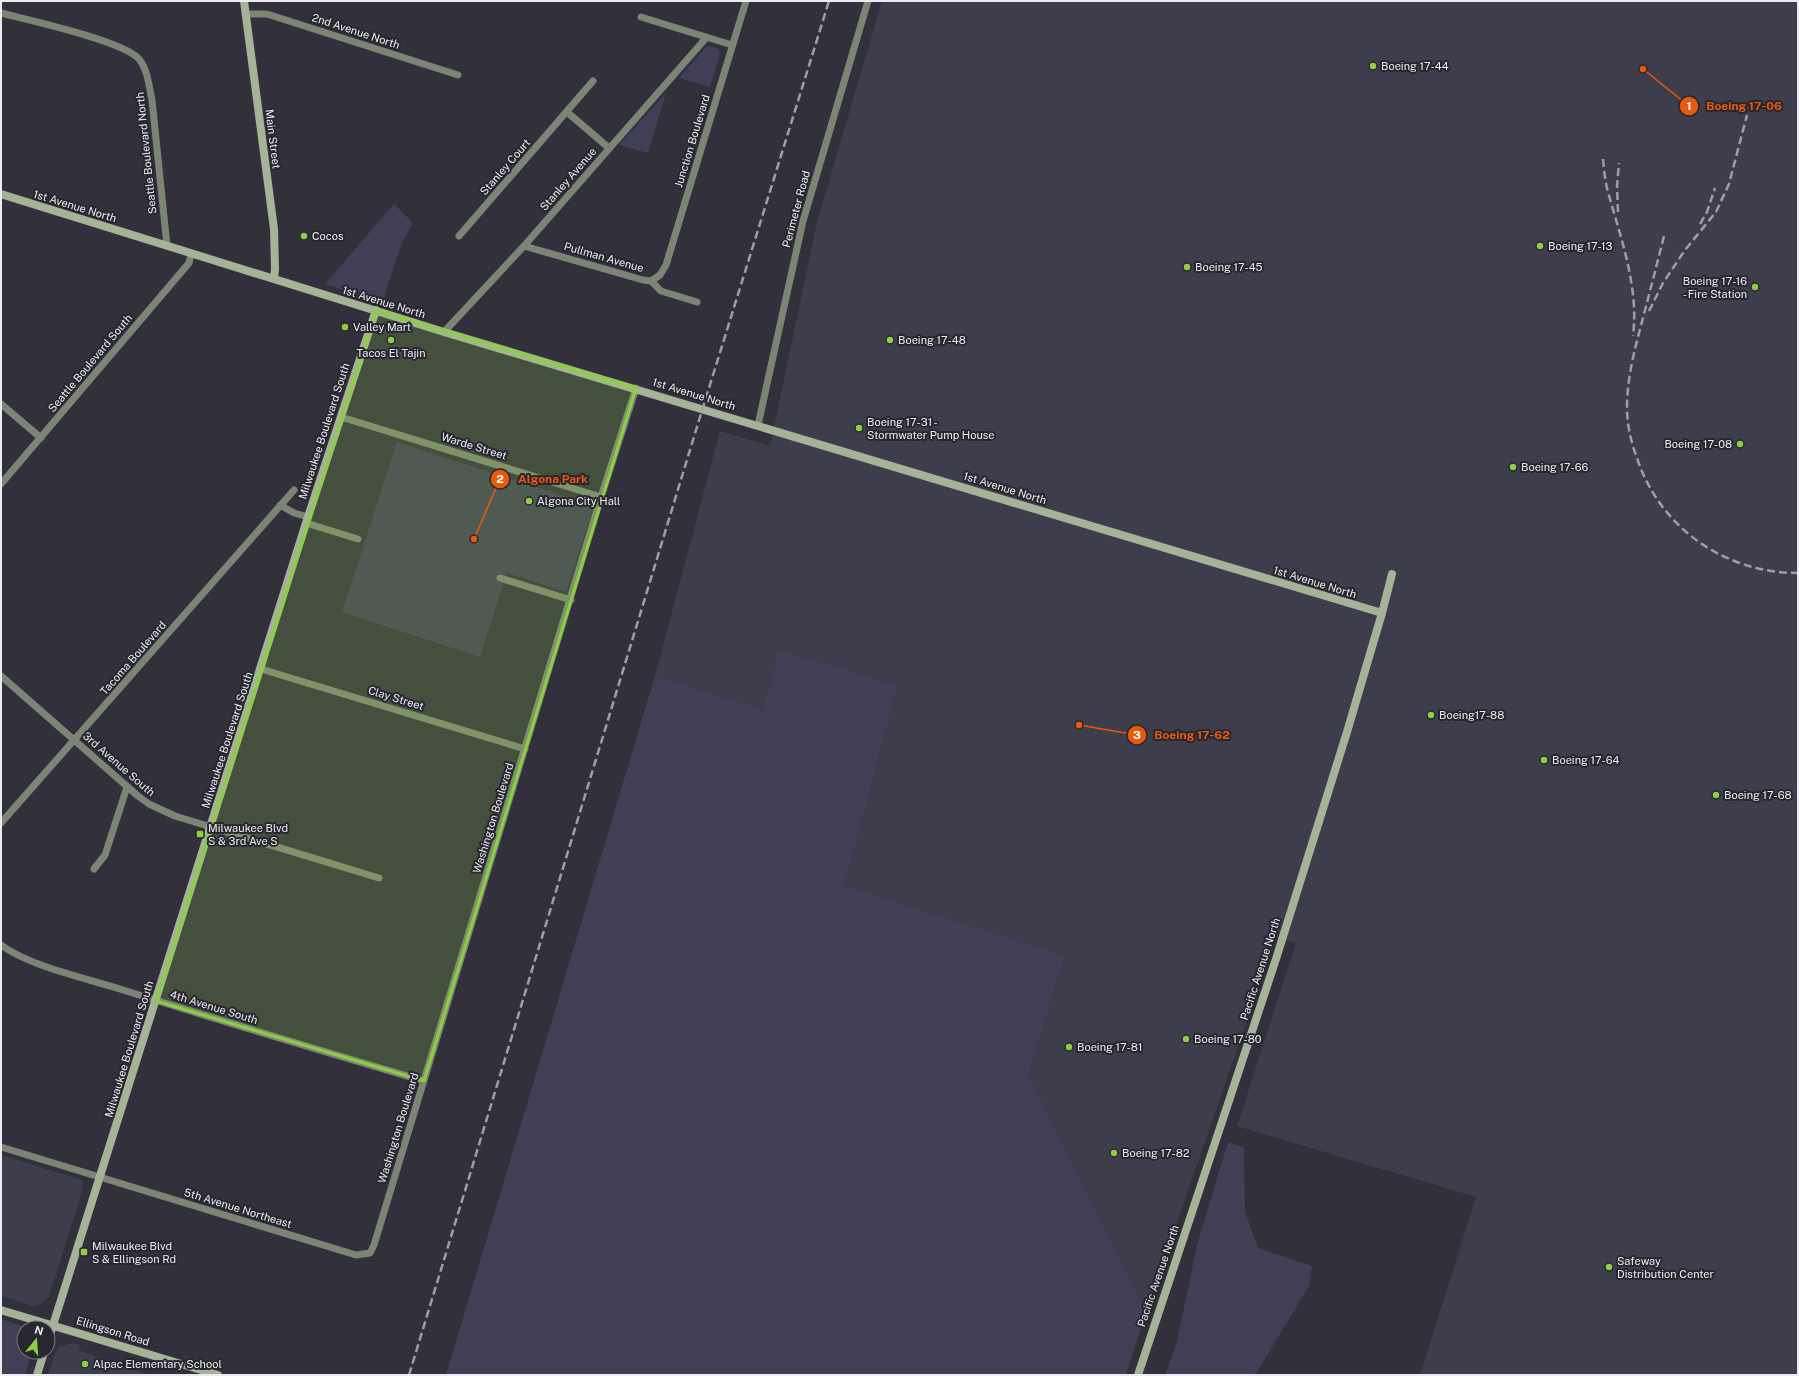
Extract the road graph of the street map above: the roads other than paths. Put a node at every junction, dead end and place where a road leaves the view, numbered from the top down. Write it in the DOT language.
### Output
graph roads {
  1 [pos="244,1"];
  2 [pos="746,1"];
  3 [pos="868,1"];
  4 [pos="1,13"];
  5 [pos="246,14"];
  6 [pos="641,17"];
  7 [pos="706,38"];
  8 [pos="732,45"];
  9 [pos="458,76"];
  10 [pos="593,81"];
  11 [pos="567,112"];
  12 [pos="609,148"];
  13 [pos="1,194"];
  14 [pos="459,236"];
  15 [pos="167,246"];
  16 [pos="524,246"];
  17 [pos="191,254"];
  18 [pos="274,279"];
  19 [pos="651,281"];
  20 [pos="697,302"];
  21 [pos="376,310"];
  22 [pos="444,332"];
  23 [pos="636,388"];
  24 [pos="1,404"];
  25 [pos="340,417"];
  26 [pos="758,425"];
  27 [pos="42,438"];
  28 [pos="1,484"];
  29 [pos="294,490"];
  30 [pos="602,497"];
  31 [pos="280,505"];
  32 [pos="307,520"];
  33 [pos="358,539"];
  34 [pos="1392,574"];
  35 [pos="500,578"];
  36 [pos="571,600"];
  37 [pos="1382,613"];
  38 [pos="261,668"];
  39 [pos="1,676"];
  40 [pos="75,740"];
  41 [pos="525,749"];
  42 [pos="127,787"];
  43 [pos="1,823"];
  44 [pos="211,827"];
  45 [pos="94,869"];
  46 [pos="379,878"];
  47 [pos="1,945"];
  48 [pos="156,1001"];
  49 [pos="424,1081"];
  50 [pos="1,1147"];
  51 [pos="100,1178"];
  52 [pos="370,1253"];
  53 [pos="1,1310"];
  54 [pos="36,1320"];
  55 [pos="55,1320"];
  56 [pos="56,1326"];
  57 [pos="42,1360"];
  58 [pos="37,1375"];
  59 [pos="218,1375"];
  60 [pos="1138,1375"];
  1 -- 5 [label="street, Main Street"];
  2 -- 8 [label="street, Junction Boulevard"];
  3 -- 26 [label="street, Perimeter Road"];
  4 -- 15 [label="street, Seattle Boulevard North"];
  5 -- 9 [label="street, 2nd Avenue North"];
  5 -- 18 [label="street, Main Street"];
  6 -- 7 [label="street"];
  7 -- 8 [label="street"];
  7 -- 12 [label="street, Stanley Avenue"];
  8 -- 19 [label="street, Junction Boulevard"];
  10 -- 11 [label="street, Stanley Court"];
  11 -- 12 [label="street"];
  11 -- 14 [label="street, Stanley Court"];
  12 -- 16 [label="street, Stanley Avenue"];
  13 -- 15 [label="street, 1st Avenue North"];
  15 -- 17 [label="street, 1st Avenue North"];
  16 -- 19 [label="street, Pullman Avenue"];
  16 -- 22 [label="street, Stanley Avenue"];
  17 -- 18 [label="street, 1st Avenue North"];
  17 -- 27 [label="street, Seattle Boulevard South"];
  18 -- 21 [label="street, 1st Avenue North"];
  19 -- 20 [label="street, Pullman Avenue"];
  21 -- 22 [label="street, 1st Avenue North"];
  21 -- 25 [label="street, Milwaukee Boulevard South"];
  22 -- 23 [label="street, 1st Avenue North"];
  23 -- 26 [label="street, 1st Avenue North"];
  23 -- 30 [label="street, Washington Boulevard"];
  24 -- 27 [label="street"];
  25 -- 30 [label="street, Warde Street"];
  25 -- 32 [label="street, Milwaukee Boulevard South"];
  26 -- 37 [label="street, 1st Avenue North"];
  27 -- 28 [label="street, Seattle Boulevard South"];
  29 -- 31 [label="street, Tacoma Boulevard"];
  30 -- 36 [label="street, Washington Boulevard"];
  31 -- 32 [label="street"];
  31 -- 40 [label="street, Tacoma Boulevard"];
  32 -- 33 [label="street"];
  32 -- 38 [label="street, Milwaukee Boulevard South"];
  34 -- 37 [label="street, Pacific Avenue North"];
  35 -- 36 [label="street"];
  36 -- 41 [label="street, Washington Boulevard"];
  37 -- 60 [label="street, Pacific Avenue North"];
  38 -- 41 [label="street, Clay Street"];
  38 -- 44 [label="street, Milwaukee Boulevard South"];
  39 -- 40 [label="street, 3rd Avenue South"];
  40 -- 42 [label="street, 3rd Avenue South"];
  40 -- 43 [label="street, Tacoma Boulevard"];
  41 -- 49 [label="street, Washington Boulevard"];
  42 -- 44 [label="street, 3rd Avenue South"];
  42 -- 45 [label="street"];
  44 -- 46 [label="street, 3rd Avenue South"];
  44 -- 48 [label="street, Milwaukee Boulevard South"];
  47 -- 48 [label="street, 4th Avenue South"];
  48 -- 49 [label="street, 4th Avenue South"];
  48 -- 51 [label="street, Milwaukee Boulevard South"];
  49 -- 52 [label="street, Washington Boulevard"];
  50 -- 51 [label="street, 5th Avenue Northeast"];
  51 -- 52 [label="street, 5th Avenue Northeast"];
  51 -- 55 [label="street, Milwaukee Boulevard South"];
  53 -- 54 [label="street, Ellingson Road"];
  56 -- 59 [label="street, Ellingson Road"];
  57 -- 58 [label="street"];
}
